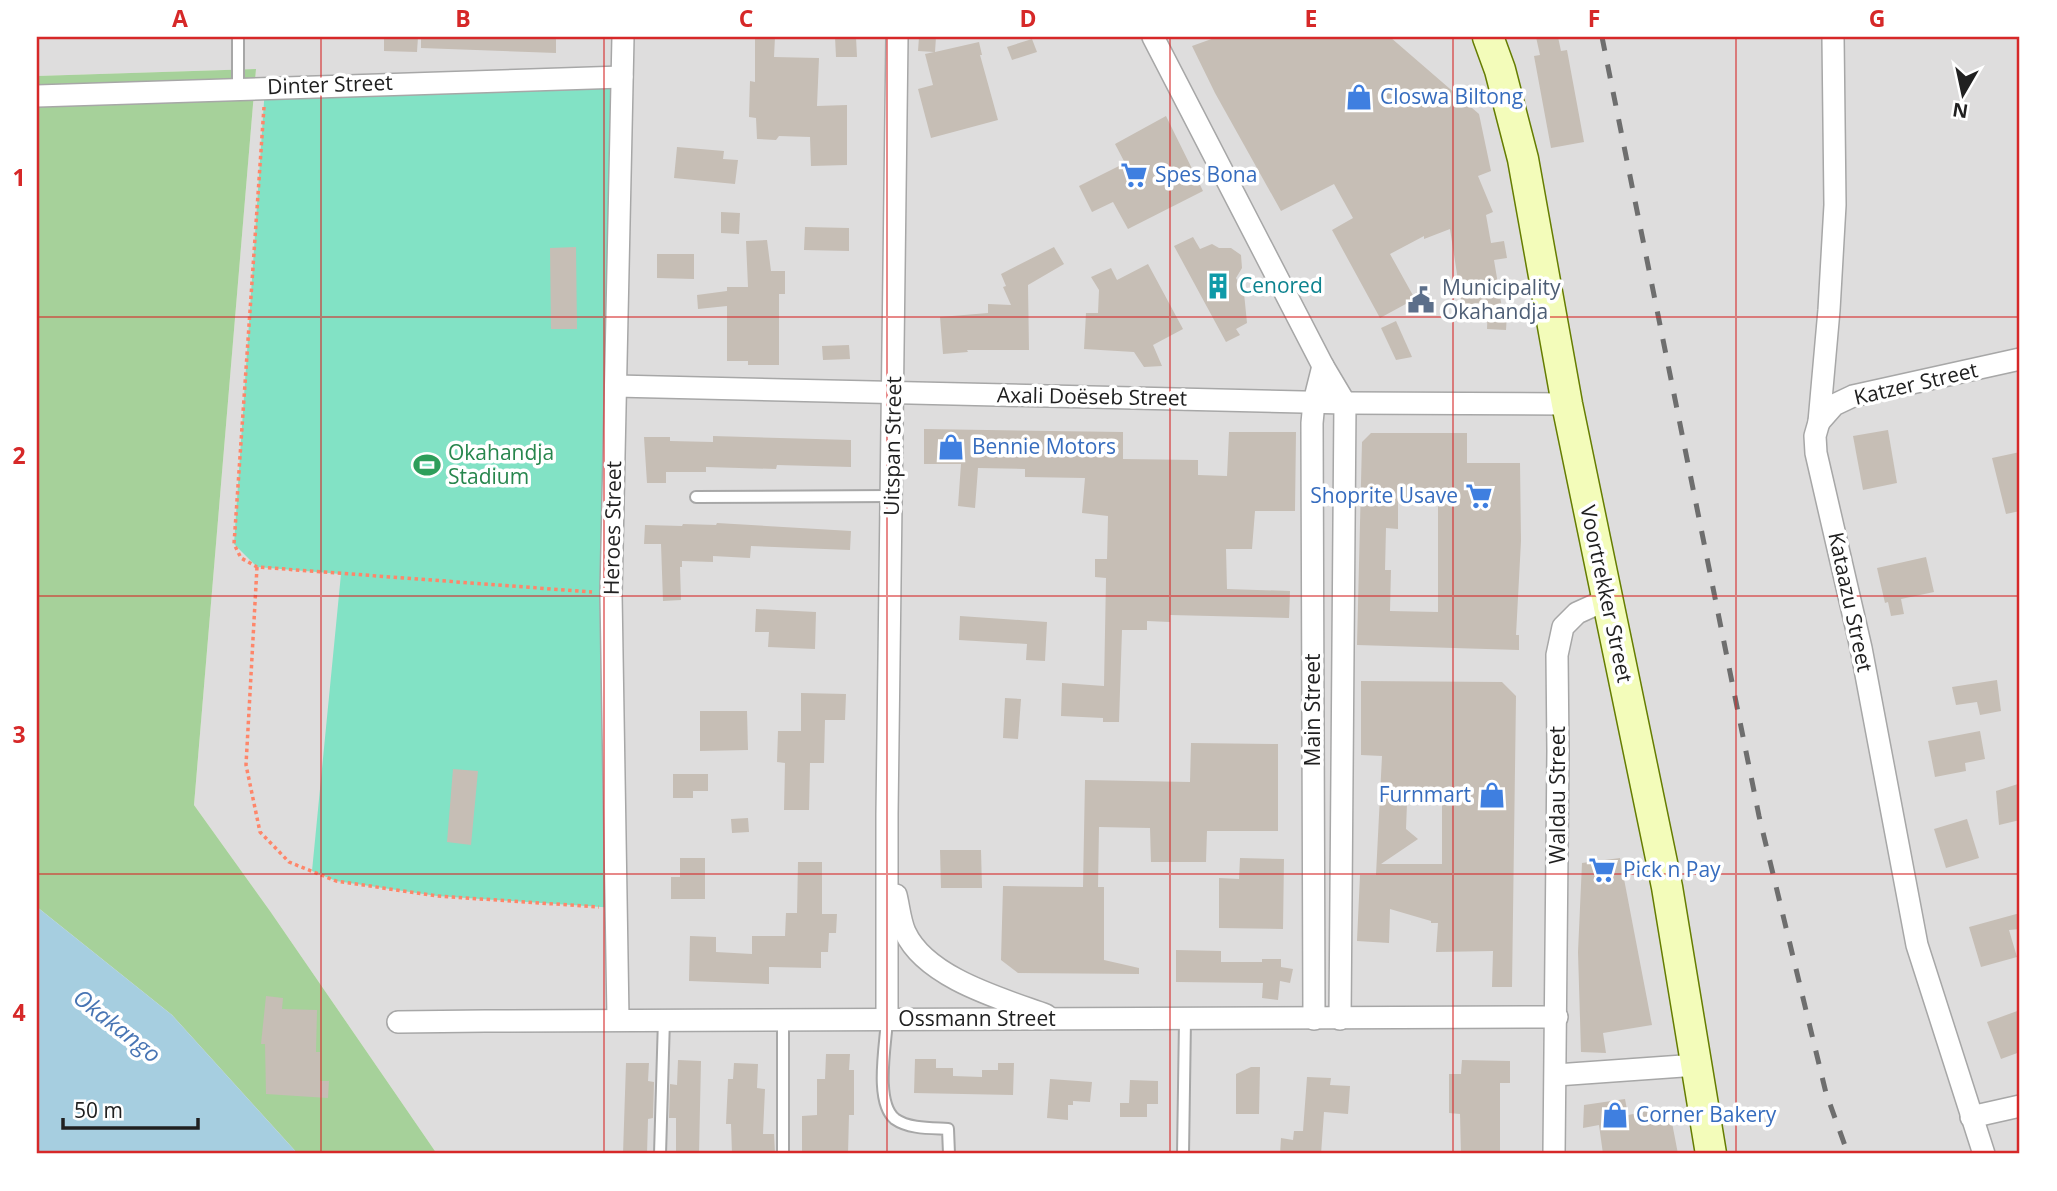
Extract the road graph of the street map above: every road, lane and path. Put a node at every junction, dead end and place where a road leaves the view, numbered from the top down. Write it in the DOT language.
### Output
graph roads {
  1 [pos="238,37"];
  2 [pos="622,37"];
  3 [pos="897,37"];
  4 [pos="1153,37"];
  5 [pos="1488,37"];
  6 [pos="1833,37"];
  7 [pos="622,77"];
  8 [pos="265,87"];
  9 [pos="238,88"];
  10 [pos="37,96"];
  11 [pos="2020,359"];
  12 [pos="1323,366"];
  13 [pos="616,386"];
  14 [pos="894,392"];
  15 [pos="1314,402"];
  16 [pos="1345,403"];
  17 [pos="1567,404"];
  18 [pos="1819,422"];
  19 [pos="891,496"];
  20 [pos="696,497"];
  21 [pos="257,567"];
  22 [pos="611,594"];
  23 [pos="1608,599"];
  24 [pos="887,855"];
  25 [pos="615,908"];
  26 [pos="1557,1017"];
  27 [pos="783,1018"];
  28 [pos="887,1018"];
  29 [pos="618,1019"];
  30 [pos="664,1019"];
  31 [pos="1314,1019"];
  32 [pos="1340,1019"];
  33 [pos="1061,1020"];
  34 [pos="1185,1020"];
  35 [pos="398,1022"];
  36 [pos="1697,1065"];
  37 [pos="1556,1075"];
  38 [pos="2020,1106"];
  39 [pos="1971,1116"];
  40 [pos="660,1154"];
  41 [pos="783,1154"];
  42 [pos="948,1154"];
  43 [pos="1183,1154"];
  44 [pos="1554,1154"];
  45 [pos="1712,1154"];
  46 [pos="1984,1154"];
  1 -- 9 [label="lane"];
  2 -- 7 [label="street, Heroes Street"];
  3 -- 14 [label="street, Uitspan Street"];
  4 -- 12 [label="street"];
  5 -- 17 [label="main road, Voortrekker Street"];
  6 -- 18 [label="street, Kataazu Street"];
  7 -- 8 [label="street, Dinter Street"];
  7 -- 13 [label="street, Heroes Street"];
  8 -- 9 [label="street, Dinter Street"];
  8 -- 21 [label="path"];
  9 -- 10 [label="street, Dinter Street"];
  11 -- 18 [label="street, Katzer Street"];
  12 -- 15 [label="street, Main Street"];
  12 -- 16 [label="street"];
  13 -- 14 [label="street, Axali Doëseb Street"];
  13 -- 22 [label="street, Heroes Street"];
  14 -- 15 [label="street, Axali Doëseb Street"];
  14 -- 19 [label="street, Uitspan Street"];
  15 -- 16 [label="street, Axali Doëseb Street"];
  15 -- 31 [label="street, Main Street"];
  16 -- 17 [label="street, Axali Doëseb Street"];
  16 -- 32 [label="street, Main Street"];
  17 -- 23 [label="main road, Voortrekker Street"];
  18 -- 39 [label="street, Kataazu Street"];
  19 -- 20 [label="lane"];
  19 -- 24 [label="street, Uitspan Street"];
  21 -- 22 [label="path"];
  21 -- 25 [label="path"];
  22 -- 25 [label="street, Heroes Street"];
  23 -- 26 [label="street, Waldau Street"];
  23 -- 36 [label="main road, Voortrekker Street"];
  24 -- 28 [label="street, Uitspan Street"];
  24 -- 33 [label="street, Uitspan Street"];
  25 -- 29 [label="street, Heroes Street"];
  26 -- 32 [label="street, Ossmann Street"];
  26 -- 37 [label="street, Waldau Street"];
  27 -- 28 [label="street, Ossmann Street"];
  27 -- 30 [label="street, Ossmann Street"];
  27 -- 41 [label="lane"];
  28 -- 33 [label="street, Ossmann Street"];
  28 -- 42 [label="lane"];
  29 -- 30 [label="street, Ossmann Street"];
  29 -- 35 [label="street, Ossmann Street"];
  30 -- 40 [label="lane"];
  31 -- 32 [label="street, Ossmann Street"];
  31 -- 34 [label="street, Ossmann Street"];
  33 -- 34 [label="street, Ossmann Street"];
  34 -- 43 [label="lane"];
  36 -- 37 [label="street"];
  36 -- 45 [label="main road, Voortrekker Street"];
  37 -- 44 [label="street, Waldau Street"];
  38 -- 39 [label="street"];
  39 -- 46 [label="street, Kataazu Street"];
}
